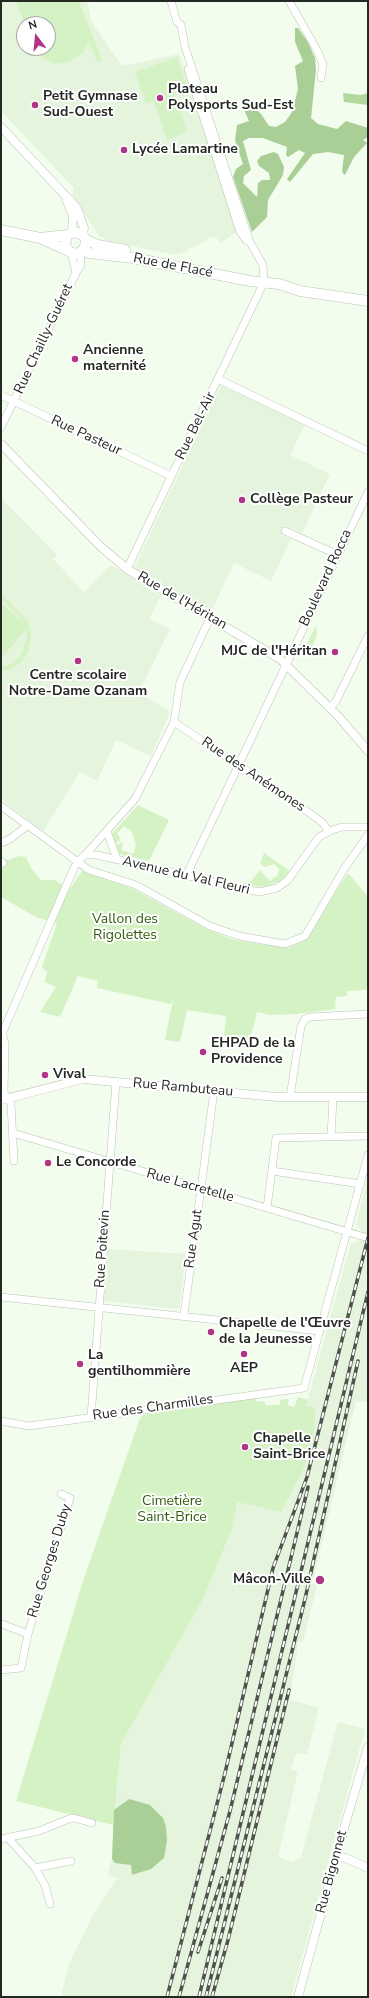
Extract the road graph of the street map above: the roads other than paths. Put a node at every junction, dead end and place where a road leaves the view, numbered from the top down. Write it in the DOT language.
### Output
graph roads {
  1 [pos="170,1"];
  2 [pos="289,1"];
  3 [pos="321,78"];
  4 [pos="1,127"];
  5 [pos="64,195"];
  6 [pos="1,230"];
  7 [pos="70,234"];
  8 [pos="84,237"];
  9 [pos="40,238"];
  10 [pos="76,251"];
  11 [pos="264,282"];
  12 [pos="368,301"];
  13 [pos="218,380"];
  14 [pos="1,396"];
  15 [pos="14,402"];
  16 [pos="1,427"];
  17 [pos="1,444"];
  18 [pos="368,451"];
  19 [pos="171,476"];
  20 [pos="368,492"];
  21 [pos="285,531"];
  22 [pos="338,555"];
  23 [pos="127,569"];
  24 [pos="210,618"];
  25 [pos="368,636"];
  26 [pos="286,664"];
  27 [pos="330,708"];
  28 [pos="174,722"];
  29 [pos="368,751"];
  30 [pos="238,765"];
  31 [pos="1,806"];
  32 [pos="28,825"];
  33 [pos="368,827"];
  34 [pos="107,831"];
  35 [pos="328,832"];
  36 [pos="368,835"];
  37 [pos="1,843"];
  38 [pos="85,855"];
  39 [pos="117,859"];
  40 [pos="77,862"];
  41 [pos="186,876"];
  42 [pos="368,1014"];
  43 [pos="1,1034"];
  44 [pos="116,1082"];
  45 [pos="214,1092"];
  46 [pos="290,1097"];
  47 [pos="368,1097"];
  48 [pos="333,1098"];
  49 [pos="4,1099"];
  50 [pos="13,1133"];
  51 [pos="368,1136"];
  52 [pos="331,1137"];
  53 [pos="368,1155"];
  54 [pos="14,1161"];
  55 [pos="110,1162"];
  56 [pos="272,1172"];
  57 [pos="361,1184"];
  58 [pos="200,1189"];
  59 [pos="268,1208"];
  60 [pos="348,1232"];
  61 [pos="368,1238"];
  62 [pos="1,1297"];
  63 [pos="99,1306"];
  64 [pos="184,1315"];
  65 [pos="320,1331"];
  66 [pos="91,1417"];
  67 [pos="1,1421"];
  68 [pos="61,1494"];
  69 [pos="2,1624"];
  70 [pos="28,1634"];
  71 [pos="1,1670"];
  72 [pos="368,1747"];
  73 [pos="366,1759"];
  74 [pos="92,1823"];
  75 [pos="345,1824"];
  76 [pos="5,1839"];
  77 [pos="336,1857"];
  78 [pos="346,1858"];
  79 [pos="71,1861"];
  80 [pos="35,1868"];
  81 [pos="368,1868"];
  82 [pos="50,1904"];
  83 [pos="298,1997"];
  1 -- 11 [label="street"];
  2 -- 3 [label="street"];
  4 -- 5 [label="street"];
  5 -- 7 [label="street"];
  5 -- 8 [label="street"];
  6 -- 9 [label="main road, Rue de Flacé"];
  7 -- 8 [label="main road, Rue de Flacé"];
  7 -- 9 [label="main road, Rue de Flacé"];
  7 -- 10 [label="main road"];
  8 -- 10 [label="main road"];
  8 -- 11 [label="main road, Rue de Flacé"];
  9 -- 10 [label="main road, Rue de Flacé"];
  10 -- 11 [label="main road, Rue de Flacé"];
  10 -- 15 [label="street, Rue Chailly-Guéret"];
  11 -- 12 [label="main road, Rue de Flacé"];
  11 -- 13 [label="street, Rue Bel-Air"];
  13 -- 18 [label="street"];
  13 -- 19 [label="street, Rue Bel-Air"];
  14 -- 15 [label="street, Rue Pasteur"];
  15 -- 16 [label="street, Rue Chailly-Guéret"];
  15 -- 19 [label="street, Rue Pasteur"];
  17 -- 23 [label="street, Rue de l'Héritan"];
  19 -- 23 [label="street, Rue Bel-Air"];
  20 -- 22 [label="street, Boulevard Rocca"];
  21 -- 22 [label="street"];
  22 -- 26 [label="street, Boulevard Rocca"];
  23 -- 24 [label="street, Rue de l'Héritan"];
  24 -- 26 [label="street, Rue de l'Héritan"];
  24 -- 28 [label="street"];
  25 -- 27 [label="street"];
  26 -- 27 [label="street, Rue de l'Héritan"];
  26 -- 30 [label="street, Boulevard Rocca"];
  27 -- 29 [label="street, Rue de l'Héritan"];
  28 -- 30 [label="street, Rue des Anémones"];
  28 -- 34 [label="street"];
  30 -- 35 [label="street, Rue des Anémones"];
  30 -- 41 [label="street, Boulevard Rocca"];
  31 -- 32 [label="street"];
  32 -- 37 [label="street"];
  32 -- 40 [label="street"];
  33 -- 35 [label="street, Avenue du Val Fleuri"];
  34 -- 38 [label="street"];
  34 -- 39 [label="street"];
  35 -- 41 [label="street, Avenue du Val Fleuri"];
  36 -- 40 [label="street"];
  38 -- 39 [label="street, Avenue du Val Fleuri"];
  38 -- 40 [label="street"];
  39 -- 41 [label="street, Avenue du Val Fleuri"];
  40 -- 43 [label="street"];
  42 -- 46 [label="street"];
  43 -- 49 [label="street"];
  44 -- 45 [label="street, Rue Rambuteau"];
  44 -- 49 [label="street, Rue Rambuteau"];
  44 -- 55 [label="street, Rue Poitevin"];
  45 -- 46 [label="street, Rue Rambuteau"];
  45 -- 58 [label="street, Rue Agut"];
  46 -- 48 [label="street, Rue Rambuteau"];
  47 -- 48 [label="street, Rue Rambuteau"];
  48 -- 52 [label="street"];
  49 -- 50 [label="street"];
  50 -- 54 [label="street"];
  50 -- 55 [label="street, Rue Lacretelle"];
  51 -- 52 [label="street"];
  52 -- 56 [label="street"];
  53 -- 57 [label="street"];
  55 -- 58 [label="street, Rue Lacretelle"];
  55 -- 63 [label="street, Rue Poitevin"];
  56 -- 57 [label="street"];
  56 -- 59 [label="street"];
  57 -- 60 [label="street"];
  58 -- 59 [label="street, Rue Lacretelle"];
  58 -- 64 [label="street, Rue Agut"];
  59 -- 60 [label="street, Rue Lacretelle"];
  60 -- 61 [label="street, Rue Lacretelle"];
  60 -- 65 [label="street"];
  62 -- 63 [label="street"];
  63 -- 64 [label="street"];
  63 -- 66 [label="street, Rue Poitevin"];
  64 -- 65 [label="street"];
  65 -- 66 [label="street, Rue des Charmilles"];
  66 -- 67 [label="street, Rue des Charmilles"];
  68 -- 70 [label="street, Rue Georges Duby"];
  69 -- 70 [label="street, Rue Georges Duby"];
  70 -- 71 [label="street, Rue Georges Duby"];
  72 -- 73 [label="street, Rue Bigonnet"];
  73 -- 75 [label="street, Rue Bigonnet"];
  74 -- 76 [label="street"];
  75 -- 77 [label="street, Rue Bigonnet"];
  75 -- 78 [label="street"];
  76 -- 80 [label="street"];
  77 -- 78 [label="street"];
  77 -- 83 [label="street, Rue Bigonnet"];
  78 -- 81 [label="street"];
  79 -- 80 [label="street"];
  80 -- 82 [label="street"];
}
